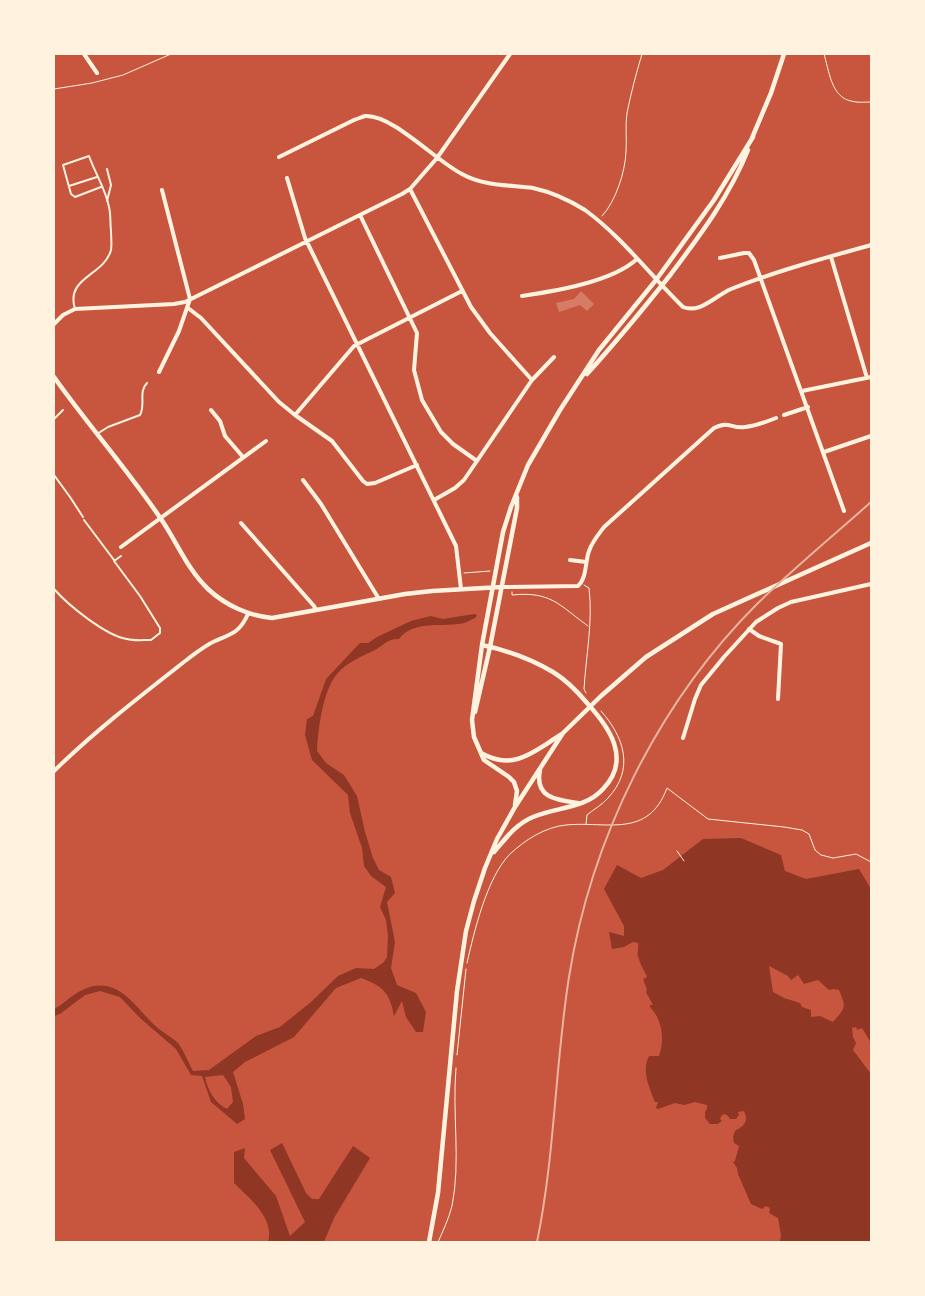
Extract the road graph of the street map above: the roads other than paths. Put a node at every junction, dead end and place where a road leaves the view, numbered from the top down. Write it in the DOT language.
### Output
graph roads {
  1 [pos="84,54"];
  2 [pos="510,54"];
  3 [pos="784,54"];
  4 [pos="96,73"];
  5 [pos="753,137"];
  6 [pos="279,157"];
  7 [pos="437,158"];
  8 [pos="106,169"];
  9 [pos="97,177"];
  10 [pos="287,178"];
  11 [pos="69,186"];
  12 [pos="101,187"];
  13 [pos="410,189"];
  14 [pos="162,190"];
  15 [pos="107,201"];
  16 [pos="360,215"];
  17 [pos="308,241"];
  18 [pos="871,245"];
  19 [pos="831,257"];
  20 [pos="720,258"];
  21 [pos="637,259"];
  22 [pos="762,278"];
  23 [pos="656,280"];
  24 [pos="661,286"];
  25 [pos="462,291"];
  26 [pos="522,296"];
  27 [pos="190,299"];
  28 [pos="188,308"];
  29 [pos="75,309"];
  30 [pos="409,317"];
  31 [pos="54,324"];
  32 [pos="356,344"];
  33 [pos="554,357"];
  34 [pos="159,372"];
  35 [pos="54,377"];
  36 [pos="869,377"];
  37 [pos="532,380"];
  38 [pos="147,383"];
  39 [pos="578,385"];
  40 [pos="802,391"];
  41 [pos="808,407"];
  42 [pos="63,410"];
  43 [pos="211,410"];
  44 [pos="295,416"];
  45 [pos="784,416"];
  46 [pos="776,418"];
  47 [pos="54,419"];
  48 [pos="97,434"];
  49 [pos="871,436"];
  50 [pos="266,440"];
  51 [pos="824,452"];
  52 [pos="243,457"];
  53 [pos="477,461"];
  54 [pos="417,465"];
  55 [pos="54,475"];
  56 [pos="303,480"];
  57 [pos="517,495"];
  58 [pos="434,500"];
  59 [pos="844,512"];
  60 [pos="161,519"];
  61 [pos="241,523"];
  62 [pos="871,544"];
  63 [pos="121,547"];
  64 [pos="121,556"];
  65 [pos="570,560"];
  66 [pos="114,561"];
  67 [pos="586,562"];
  68 [pos="871,584"];
  69 [pos="501,587"];
  70 [pos="493,588"];
  71 [pos="54,589"];
  72 [pos="461,589"];
  73 [pos="379,599"];
  74 [pos="316,610"];
  75 [pos="248,614"];
  76 [pos="749,629"];
  77 [pos="482,645"];
  78 [pos="490,647"];
  79 [pos="778,697"];
  80 [pos="472,720"];
  81 [pos="563,733"];
  82 [pos="683,738"];
  83 [pos="480,752"];
  84 [pos="541,767"];
  85 [pos="54,771"];
  86 [pos="579,803"];
  87 [pos="515,806"];
  88 [pos="491,854"];
  89 [pos="429,1242"];
  1 -- 4 [label="street"];
  2 -- 7 [label="street"];
  3 -- 5 [label="street"];
  5 -- 23 [label="street"];
  5 -- 24 [label="street"];
  6 -- 7 [label="street"];
  7 -- 13 [label="street"];
  7 -- 21 [label="street"];
  8 -- 15 [label="lane"];
  9 -- 11 [label="lane"];
  9 -- 11 [label="lane"];
  9 -- 12 [label="lane"];
  10 -- 17 [label="street"];
  11 -- 12 [label="lane"];
  12 -- 15 [label="lane"];
  13 -- 16 [label="street"];
  13 -- 25 [label="street"];
  14 -- 27 [label="street"];
  15 -- 29 [label="lane"];
  16 -- 17 [label="street"];
  16 -- 30 [label="street"];
  17 -- 27 [label="street"];
  17 -- 32 [label="street"];
  18 -- 19 [label="street"];
  19 -- 22 [label="street"];
  19 -- 36 [label="street"];
  20 -- 22 [label="street"];
  21 -- 23 [label="street"];
  21 -- 26 [label="street"];
  22 -- 24 [label="street"];
  22 -- 40 [label="street"];
  23 -- 24 [label="street"];
  23 -- 39 [label="street"];
  24 -- 39 [label="street"];
  25 -- 30 [label="street"];
  25 -- 37 [label="street"];
  27 -- 28 [label="street"];
  27 -- 29 [label="street"];
  28 -- 34 [label="street"];
  28 -- 44 [label="street"];
  29 -- 31 [label="street"];
  30 -- 32 [label="street"];
  30 -- 53 [label="street"];
  32 -- 44 [label="street"];
  32 -- 54 [label="street"];
  33 -- 37 [label="street"];
  35 -- 48 [label="street"];
  36 -- 40 [label="street"];
  37 -- 53 [label="street"];
  38 -- 48 [label="lane"];
  39 -- 57 [label="street"];
  40 -- 41 [label="street"];
  41 -- 45 [label="street"];
  41 -- 51 [label="street"];
  42 -- 47 [label="lane"];
  43 -- 52 [label="street"];
  44 -- 54 [label="street"];
  46 -- 67 [label="street"];
  48 -- 60 [label="street"];
  49 -- 51 [label="street"];
  50 -- 52 [label="street"];
  51 -- 59 [label="street"];
  52 -- 60 [label="street"];
  53 -- 58 [label="street"];
  54 -- 58 [label="street"];
  55 -- 66 [label="lane"];
  56 -- 73 [label="street"];
  57 -- 69 [label="street"];
  57 -- 70 [label="street"];
  58 -- 72 [label="street"];
  60 -- 63 [label="street"];
  60 -- 75 [label="street"];
  61 -- 74 [label="street"];
  62 -- 81 [label="street"];
  64 -- 66 [label="lane"];
  65 -- 67 [label="street"];
  66 -- 71 [label="lane"];
  67 -- 69 [label="street"];
  68 -- 76 [label="street"];
  69 -- 70 [label="street"];
  69 -- 78 [label="street"];
  70 -- 72 [label="street"];
  70 -- 77 [label="street"];
  72 -- 73 [label="street"];
  73 -- 74 [label="street"];
  74 -- 75 [label="street"];
  75 -- 85 [label="street"];
  76 -- 79 [label="street"];
  76 -- 82 [label="street"];
  77 -- 78 [label="street"];
  77 -- 80 [label="street"];
  78 -- 80 [label="street"];
  78 -- 86 [label="street"];
  80 -- 83 [label="street"];
  81 -- 83 [label="street"];
  81 -- 84 [label="street"];
  83 -- 87 [label="street"];
  84 -- 86 [label="street"];
  84 -- 87 [label="street"];
  86 -- 88 [label="street"];
  87 -- 88 [label="street"];
  88 -- 89 [label="street"];
}
